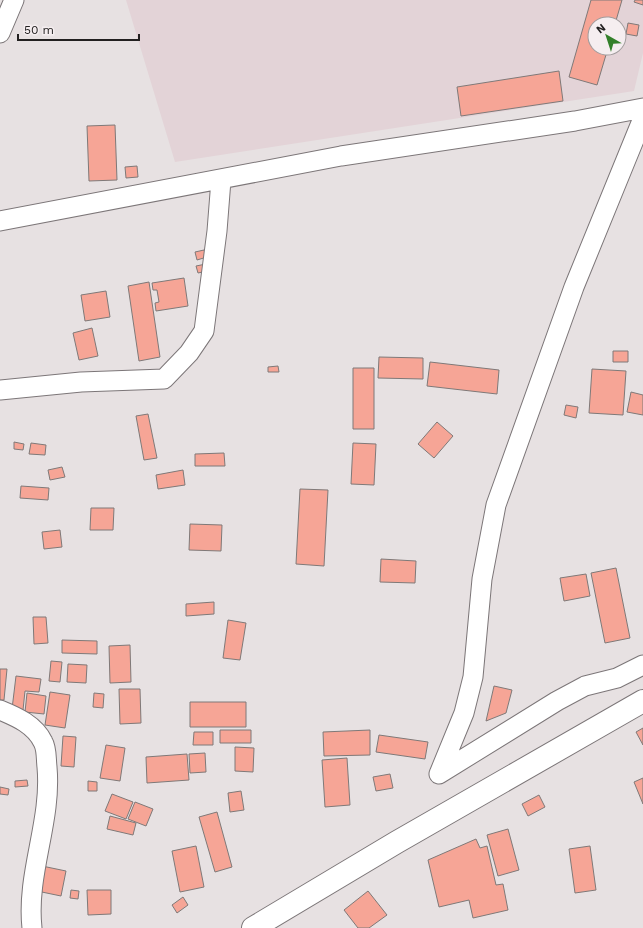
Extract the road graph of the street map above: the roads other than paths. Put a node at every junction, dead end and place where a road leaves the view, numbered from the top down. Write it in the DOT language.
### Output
graph roads {
  1 [pos="14,0"];
  2 [pos="0,33"];
  3 [pos="643,108"];
  4 [pos="643,118"];
  5 [pos="221,180"];
  6 [pos="0,221"];
  7 [pos="0,390"];
  8 [pos="643,665"];
  9 [pos="643,701"];
  10 [pos="0,710"];
  11 [pos="260,926"];
  12 [pos="32,928"];
  1 -- 2 [label="street"];
  3 -- 5 [label="street"];
  4 -- 8 [label="street"];
  5 -- 6 [label="street"];
  5 -- 7 [label="street"];
  9 -- 11 [label="main road"];
  10 -- 12 [label="street"];
}
